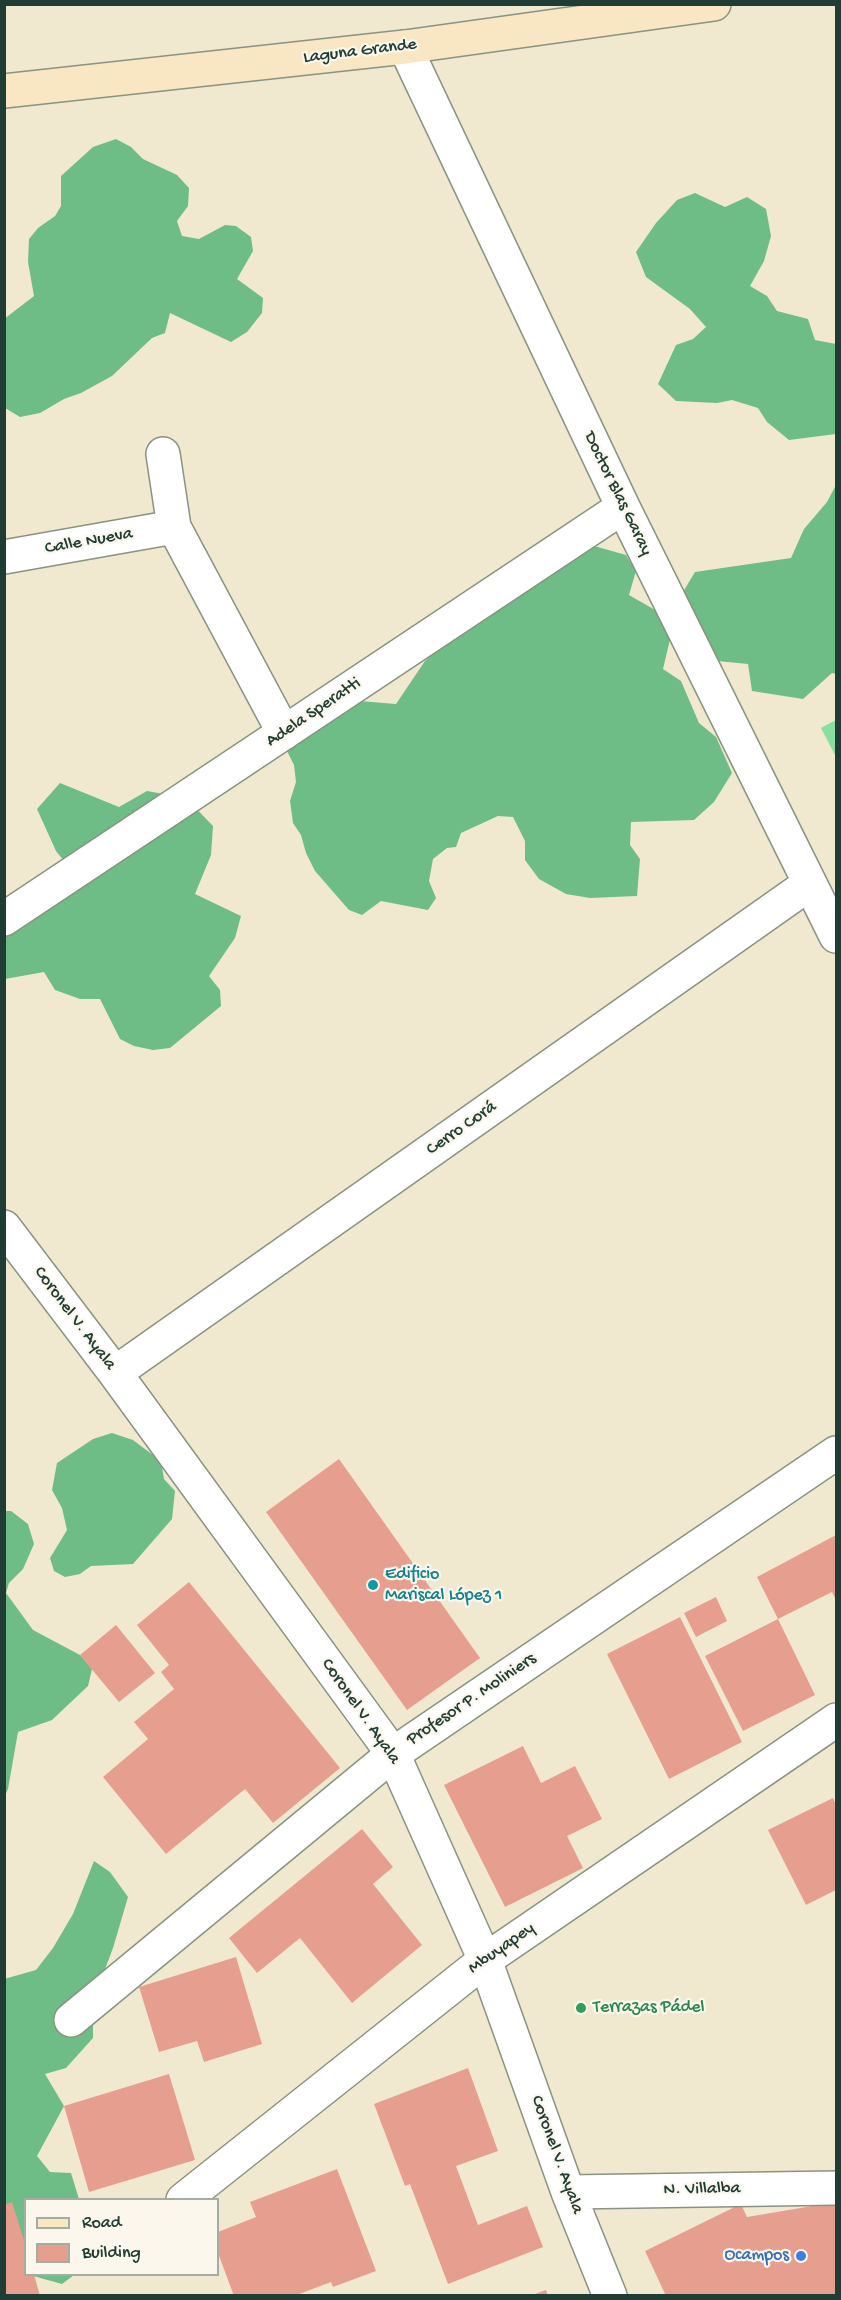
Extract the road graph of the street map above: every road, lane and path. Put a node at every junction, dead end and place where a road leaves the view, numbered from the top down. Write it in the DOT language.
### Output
graph roads {
  1 [pos="714,4"];
  2 [pos="627,10"];
  3 [pos="405,47"];
  4 [pos="4,91"];
  5 [pos="163,454"];
  6 [pos="623,507"];
  7 [pos="174,527"];
  8 [pos="4,557"];
  9 [pos="284,733"];
  10 [pos="809,884"];
  11 [pos="4,919"];
  12 [pos="837,936"];
  13 [pos="4,1227"];
  14 [pos="115,1373"];
  15 [pos="837,1453"];
  16 [pos="837,1720"];
  17 [pos="393,1754"];
  18 [pos="485,1960"];
  19 [pos="70,2019"];
  20 [pos="837,2188"];
  21 [pos="568,2192"];
  22 [pos="184,2198"];
  23 [pos="610,2295"];
  1 -- 2 [label="main road, Laguna Grande"];
  2 -- 3 [label="main road, Laguna Grande"];
  3 -- 4 [label="main road, Laguna Grande"];
  3 -- 6 [label="street, Doctor Blas Garay"];
  5 -- 7 [label="street"];
  6 -- 9 [label="street, Adela Speratti"];
  6 -- 10 [label="street, Doctor Blas Garay"];
  7 -- 8 [label="street, Calle Nueva"];
  7 -- 9 [label="street"];
  9 -- 11 [label="street, Adela Speratti"];
  10 -- 12 [label="street, Doctor Blas Garay"];
  10 -- 14 [label="street, Cerro Corá"];
  13 -- 14 [label="street, Coronel V. Ayala"];
  14 -- 17 [label="street, Coronel V. Ayala"];
  15 -- 17 [label="street, Profesor P. Moliniers"];
  16 -- 18 [label="street, Mbuyapey"];
  17 -- 18 [label="street, Coronel V. Ayala"];
  17 -- 19 [label="street, Profesor P. Moliniers"];
  18 -- 21 [label="street, Coronel V. Ayala"];
  18 -- 22 [label="street, Mbuyapey"];
  20 -- 21 [label="street, N. Villalba"];
  21 -- 23 [label="street, Coronel V. Ayala"];
}
